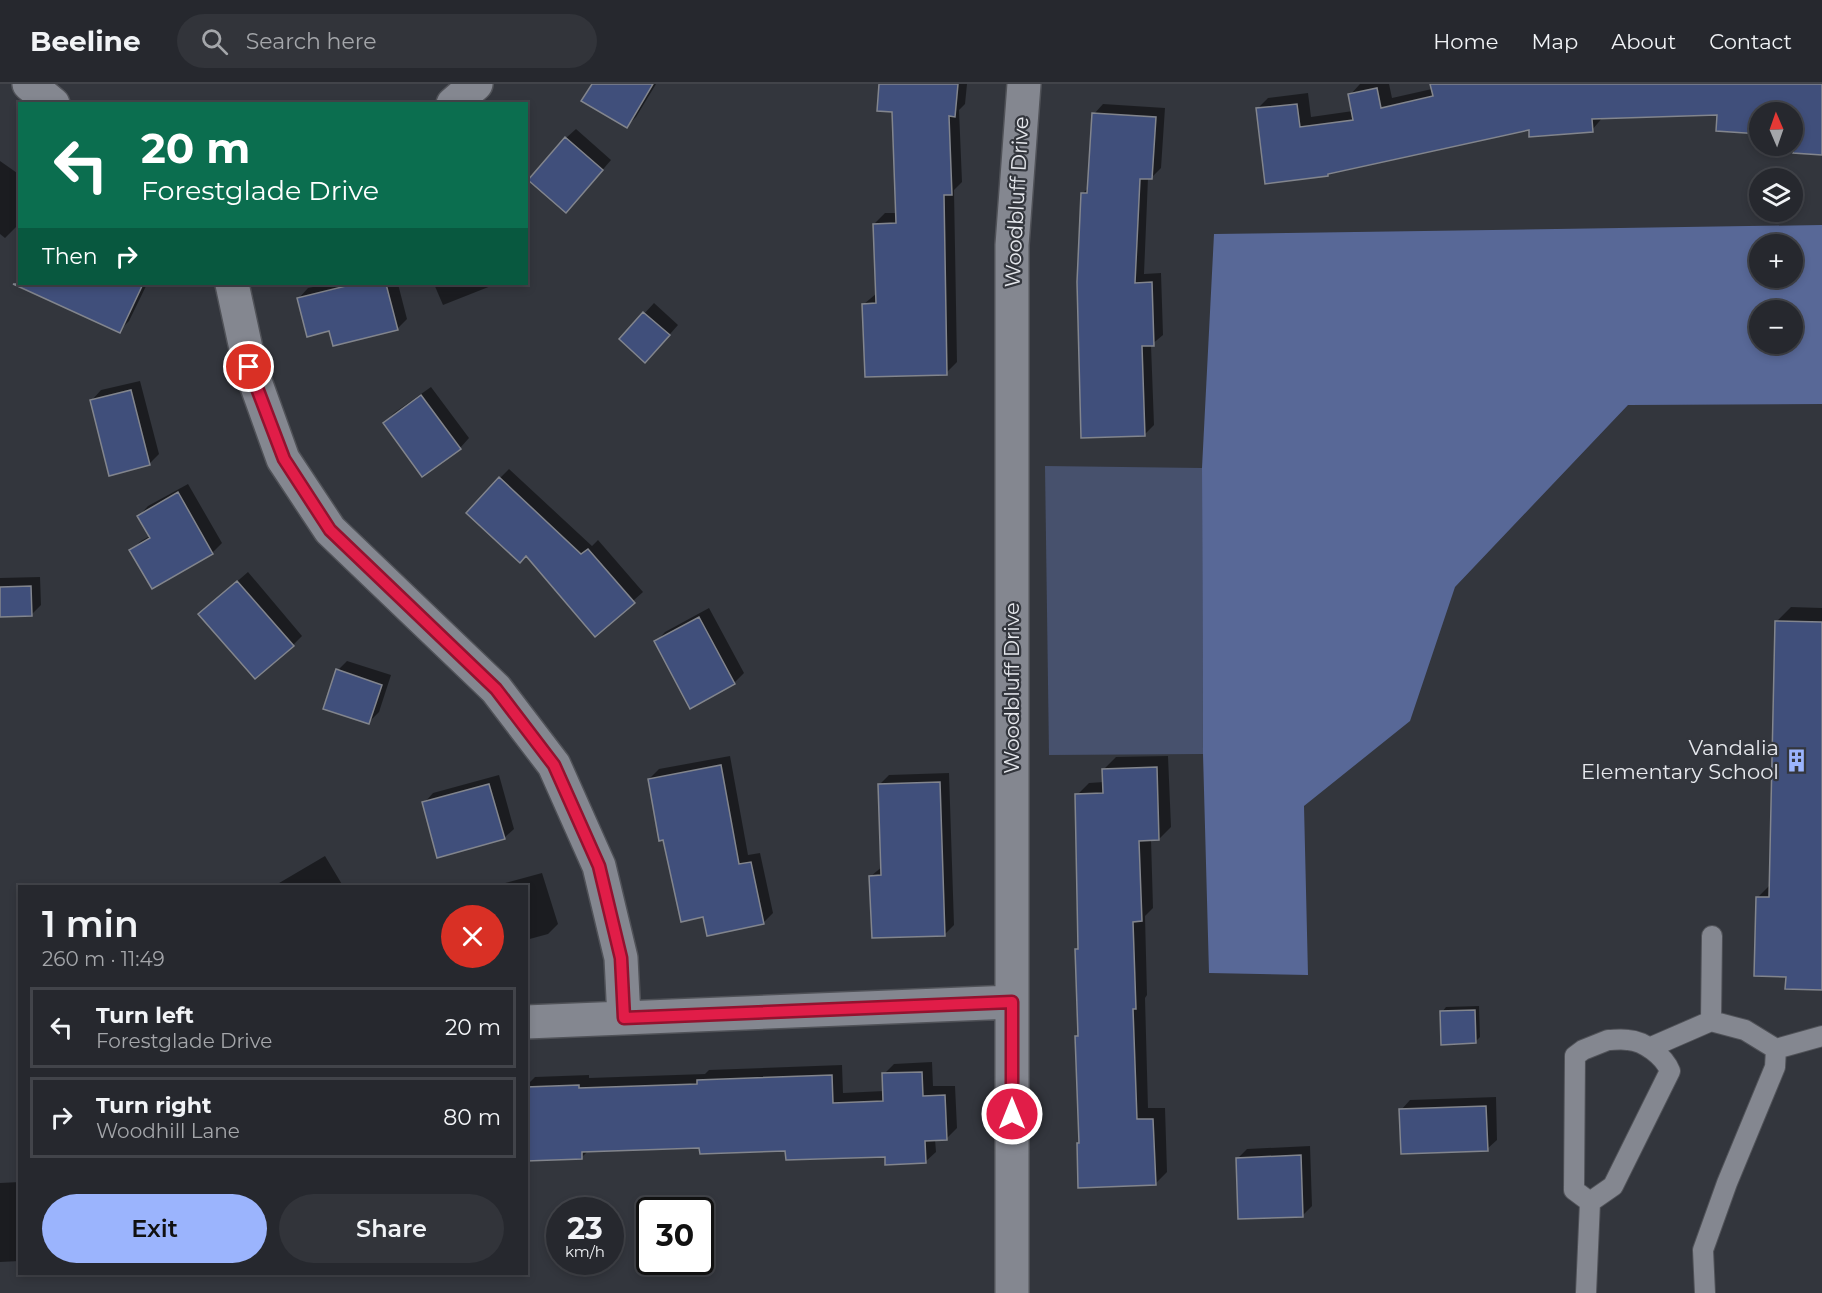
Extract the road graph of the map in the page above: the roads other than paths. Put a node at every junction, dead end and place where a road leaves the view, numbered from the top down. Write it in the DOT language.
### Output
graph roads {
  1 [pos="29,84"];
  2 [pos="476,84"];
  3 [pos="1024,84"];
  4 [pos="51,102"];
  5 [pos="455,102"];
  6 [pos="232,285"];
  7 [pos="1712,936"];
  8 [pos="1012,1002"];
  9 [pos="624,1018"];
  10 [pos="1711,1021"];
  11 [pos="528,1022"];
  12 [pos="1822,1036"];
  13 [pos="1649,1048"];
  14 [pos="1776,1049"];
  15 [pos="1590,1202"];
  16 [pos="1012,1293"];
  17 [pos="1586,1293"];
  18 [pos="1705,1293"];
  1 -- 4 [label="street"];
  2 -- 5 [label="street"];
  3 -- 8 [label="street, Woodbluff Drive"];
  6 -- 9 [label="street"];
  7 -- 10 [label="lane"];
  8 -- 9 [label="street"];
  8 -- 16 [label="street, Woodbluff Drive"];
  9 -- 11 [label="street"];
  10 -- 13 [label="lane"];
  10 -- 14 [label="lane"];
  12 -- 14 [label="lane"];
  13 -- 15 [label="lane"];
  13 -- 15 [label="lane"];
  14 -- 18 [label="lane"];
  15 -- 17 [label="lane"];
}
